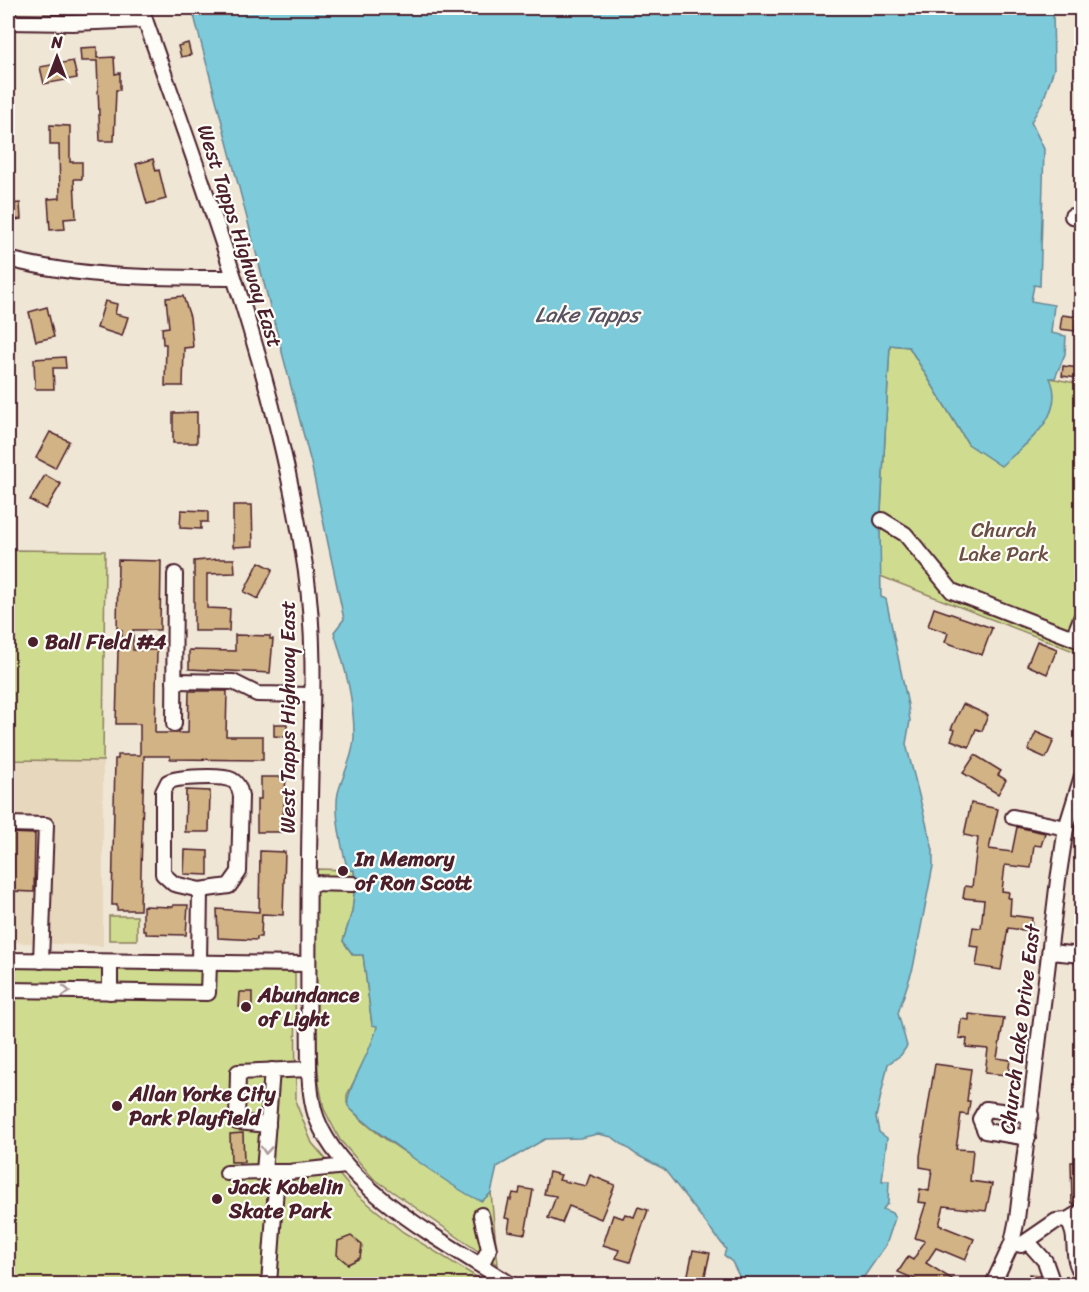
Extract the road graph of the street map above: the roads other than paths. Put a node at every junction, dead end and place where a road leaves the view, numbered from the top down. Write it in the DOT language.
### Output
graph roads {
  1 [pos="143,14"];
  2 [pos="8,22"];
  3 [pos="8,259"];
  4 [pos="233,278"];
  5 [pos="882,520"];
  6 [pos="175,574"];
  7 [pos="1082,616"];
  8 [pos="1077,640"];
  9 [pos="174,681"];
  10 [pos="312,695"];
  11 [pos="174,724"];
  12 [pos="1082,776"];
  13 [pos="1077,802"];
  14 [pos="1013,817"];
  15 [pos="8,824"];
  16 [pos="1066,828"];
  17 [pos="309,884"];
  18 [pos="353,884"];
  19 [pos="200,890"];
  20 [pos="1050,952"];
  21 [pos="1082,955"];
  22 [pos="8,960"];
  23 [pos="41,961"];
  24 [pos="110,962"];
  25 [pos="204,963"];
  26 [pos="308,964"];
  27 [pos="8,990"];
  28 [pos="110,992"];
  29 [pos="309,1069"];
  30 [pos="272,1070"];
  31 [pos="1031,1115"];
  32 [pos="268,1125"];
  33 [pos="1028,1138"];
  34 [pos="346,1166"];
  35 [pos="271,1172"];
  36 [pos="227,1173"];
  37 [pos="1082,1211"];
  38 [pos="481,1215"];
  39 [pos="1067,1220"];
  40 [pos="1028,1242"];
  41 [pos="1012,1243"];
  42 [pos="481,1265"];
  43 [pos="1082,1274"];
  44 [pos="1052,1281"];
  45 [pos="269,1284"];
  46 [pos="510,1284"];
  47 [pos="993,1284"];
  1 -- 2 [label="street"];
  1 -- 4 [label="street, West Tapps Highway East"];
  3 -- 4 [label="street"];
  4 -- 10 [label="street, West Tapps Highway East"];
  5 -- 8 [label="street"];
  6 -- 9 [label="street"];
  7 -- 8 [label="street"];
  9 -- 10 [label="street"];
  9 -- 11 [label="street"];
  10 -- 17 [label="street, West Tapps Highway East"];
  12 -- 13 [label="street, Church Lake Drive East"];
  13 -- 16 [label="street, Church Lake Drive East"];
  14 -- 16 [label="street"];
  15 -- 23 [label="street"];
  16 -- 20 [label="street, Church Lake Drive East"];
  17 -- 18 [label="street"];
  17 -- 26 [label="street, West Tapps Highway East"];
  19 -- 19 [label="street"];
  19 -- 25 [label="street"];
  20 -- 21 [label="street"];
  20 -- 31 [label="street, Church Lake Drive East"];
  22 -- 23 [label="street"];
  23 -- 24 [label="street"];
  24 -- 25 [label="street"];
  24 -- 28 [label="street"];
  25 -- 26 [label="street"];
  25 -- 28 [label="street"];
  26 -- 29 [label="street, West Tapps Highway East"];
  27 -- 28 [label="street, one-way"];
  29 -- 30 [label="street"];
  29 -- 34 [label="street, West Tapps Highway East"];
  30 -- 32 [label="street"];
  30 -- 32 [label="street"];
  31 -- 33 [label="street, Church Lake Drive East"];
  31 -- 33 [label="street"];
  32 -- 35 [label="street, one-way"];
  33 -- 41 [label="street, Church Lake Drive East"];
  34 -- 35 [label="street"];
  34 -- 42 [label="street, West Tapps Highway East"];
  35 -- 36 [label="street"];
  35 -- 45 [label="street"];
  37 -- 39 [label="street"];
  38 -- 42 [label="street"];
  39 -- 40 [label="street"];
  39 -- 43 [label="street"];
  40 -- 41 [label="street"];
  40 -- 44 [label="street"];
  41 -- 47 [label="street, Church Lake Drive East"];
  42 -- 46 [label="street, West Tapps Highway East"];
}
